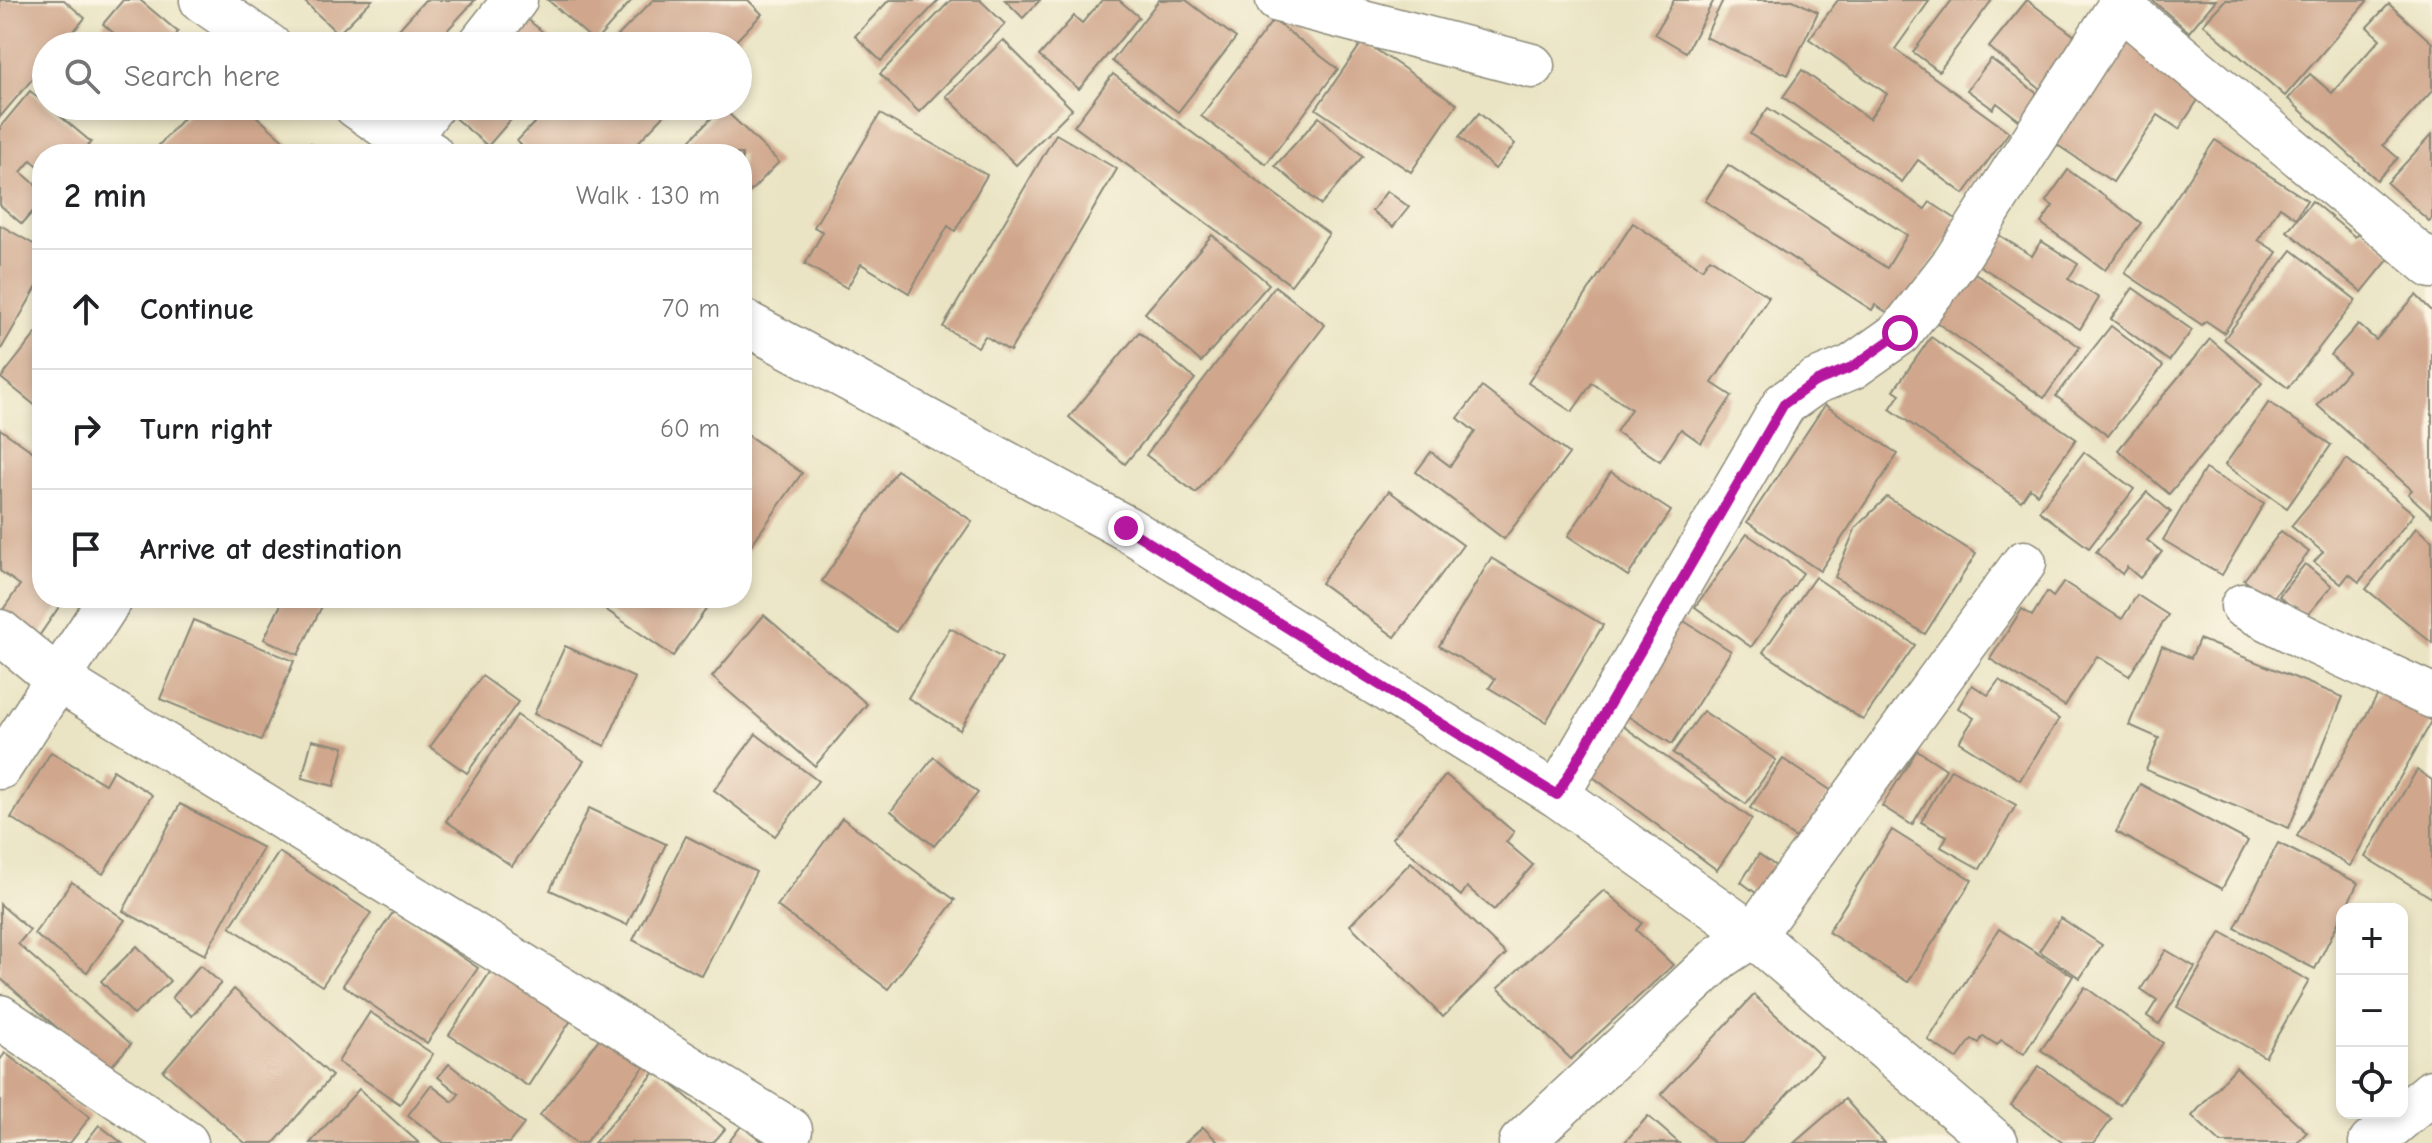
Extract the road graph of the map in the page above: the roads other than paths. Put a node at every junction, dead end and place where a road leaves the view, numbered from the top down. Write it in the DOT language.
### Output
graph roads {
  1 [pos="202,0"];
  2 [pos="515,0"];
  3 [pos="1278,0"];
  4 [pos="2116,3"];
  5 [pos="249,32"];
  6 [pos="490,32"];
  7 [pos="1532,66"];
  8 [pos="374,120"];
  9 [pos="425,120"];
  10 [pos="405,144"];
  11 [pos="413,144"];
  12 [pos="2432,266"];
  13 [pos="752,326"];
  14 [pos="2024,563"];
  15 [pos="2243,606"];
  16 [pos="105,608"];
  17 [pos="0,632"];
  18 [pos="59,680"];
  19 [pos="2432,696"];
  20 [pos="0,767"];
  21 [pos="1557,795"];
  22 [pos="1753,935"];
  23 [pos="0,1017"];
  24 [pos="2432,1092"];
  25 [pos="790,1130"];
  26 [pos="186,1143"];
  27 [pos="1521,1143"];
  28 [pos="1996,1143"];
  29 [pos="2371,1143"];
  1 -- 5 [label="street"];
  2 -- 6 [label="street"];
  3 -- 7 [label="street"];
  4 -- 12 [label="street"];
  4 -- 21 [label="street"];
  8 -- 10 [label="street"];
  9 -- 11 [label="street"];
  13 -- 21 [label="street"];
  14 -- 22 [label="street"];
  15 -- 19 [label="street"];
  16 -- 18 [label="street"];
  17 -- 18 [label="street"];
  18 -- 20 [label="street"];
  18 -- 25 [label="street"];
  21 -- 22 [label="street"];
  22 -- 27 [label="street"];
  22 -- 28 [label="street"];
  23 -- 26 [label="street"];
  24 -- 29 [label="street"];
}
